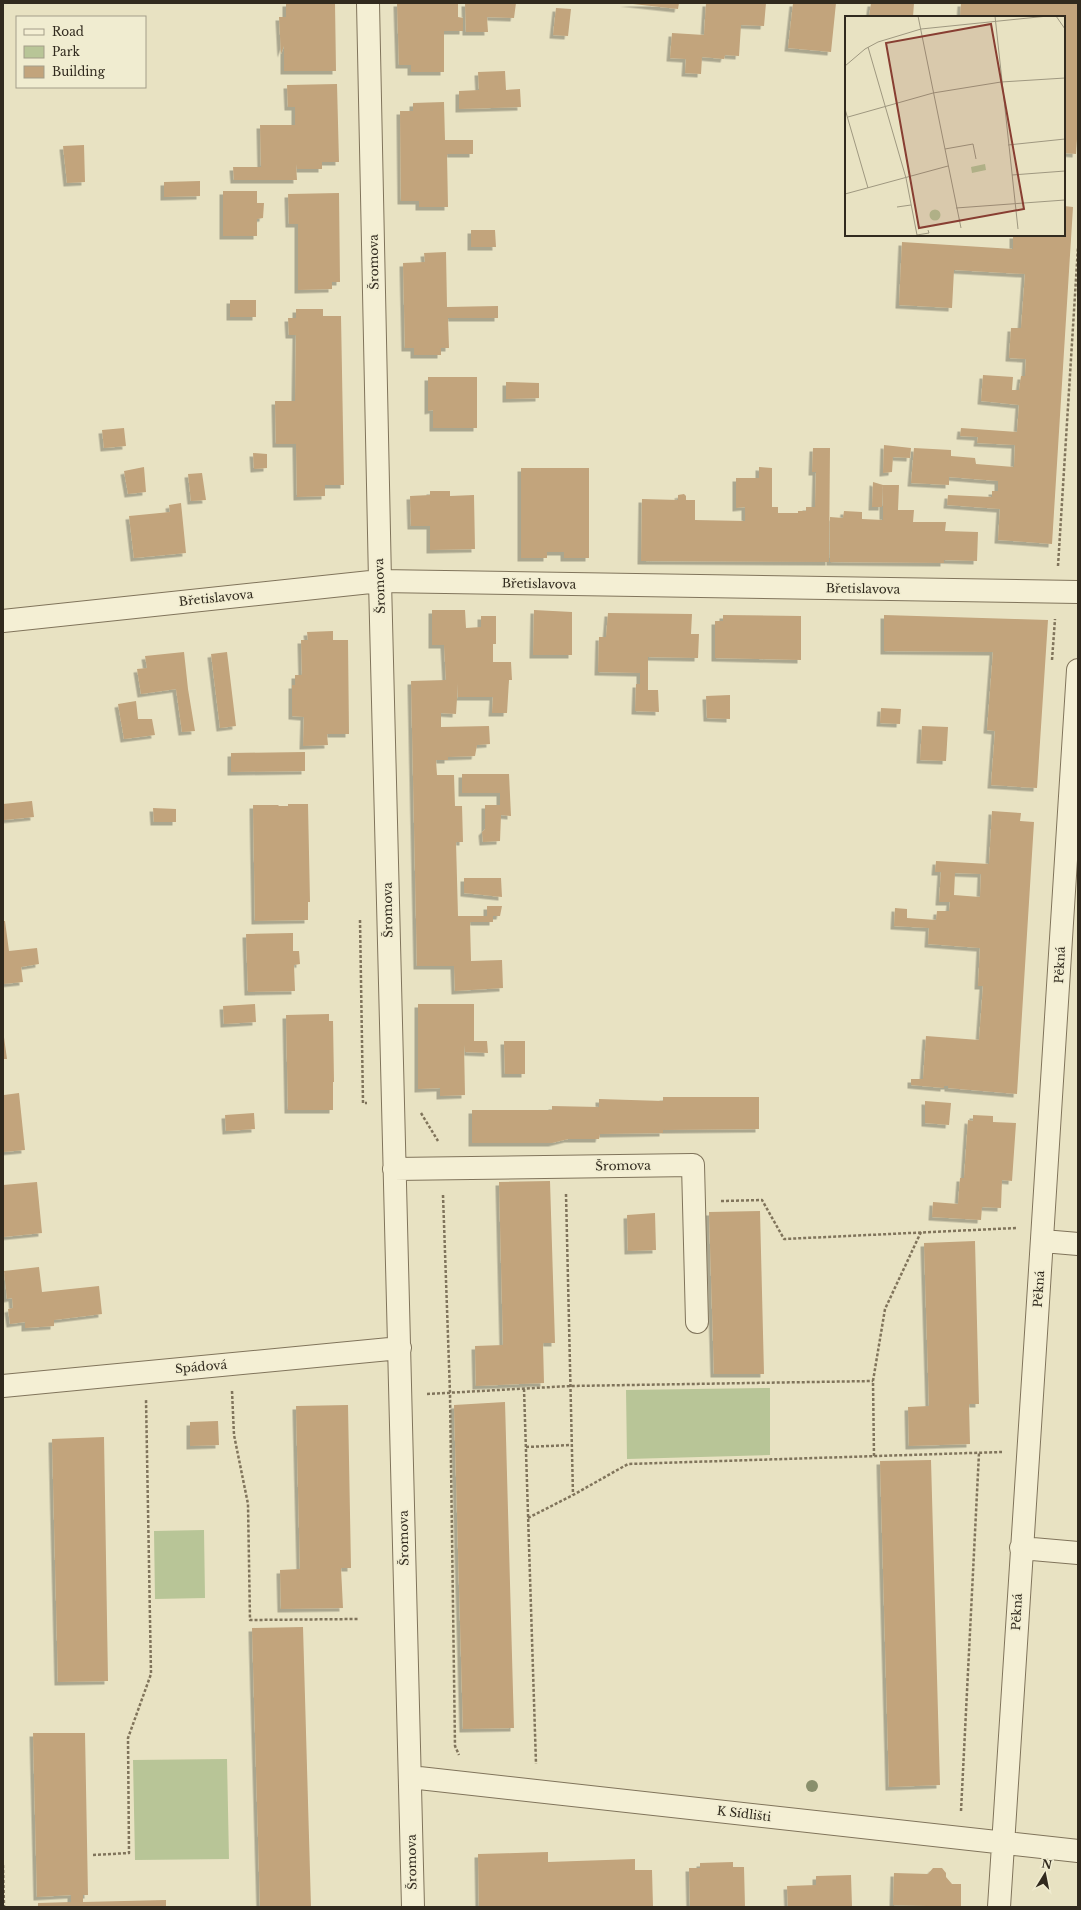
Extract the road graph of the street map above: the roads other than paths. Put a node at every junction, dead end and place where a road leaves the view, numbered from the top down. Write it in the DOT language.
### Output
graph roads {
  1 [pos="368,3"];
  2 [pos="380,581"];
  3 [pos="1078,592"];
  4 [pos="3,621"];
  5 [pos="1078,670"];
  6 [pos="394,1169"];
  7 [pos="1044,1233"];
  8 [pos="1078,1244"];
  9 [pos="697,1322"];
  10 [pos="400,1348"];
  11 [pos="3,1386"];
  12 [pos="1021,1548"];
  13 [pos="1078,1553"];
  14 [pos="410,1777"];
  15 [pos="1003,1843"];
  16 [pos="1078,1851"];
  17 [pos="413,1907"];
  18 [pos="999,1907"];
  1 -- 2 [label="street, Šromova"];
  2 -- 3 [label="street, Břetislavova"];
  2 -- 4 [label="street, Břetislavova"];
  2 -- 6 [label="street, Šromova"];
  5 -- 7 [label="street, Pěkná"];
  6 -- 9 [label="street, Šromova"];
  6 -- 10 [label="street, Šromova"];
  7 -- 8 [label="street"];
  7 -- 12 [label="street, Pěkná"];
  10 -- 11 [label="street, Spádová"];
  10 -- 14 [label="street, Šromova"];
  12 -- 13 [label="street"];
  12 -- 15 [label="street, Pěkná"];
  14 -- 15 [label="street, K Sídlišti"];
  14 -- 17 [label="street, Šromova"];
  15 -- 16 [label="street, K Sídlišti"];
  15 -- 18 [label="street, Pěkná"];
}
